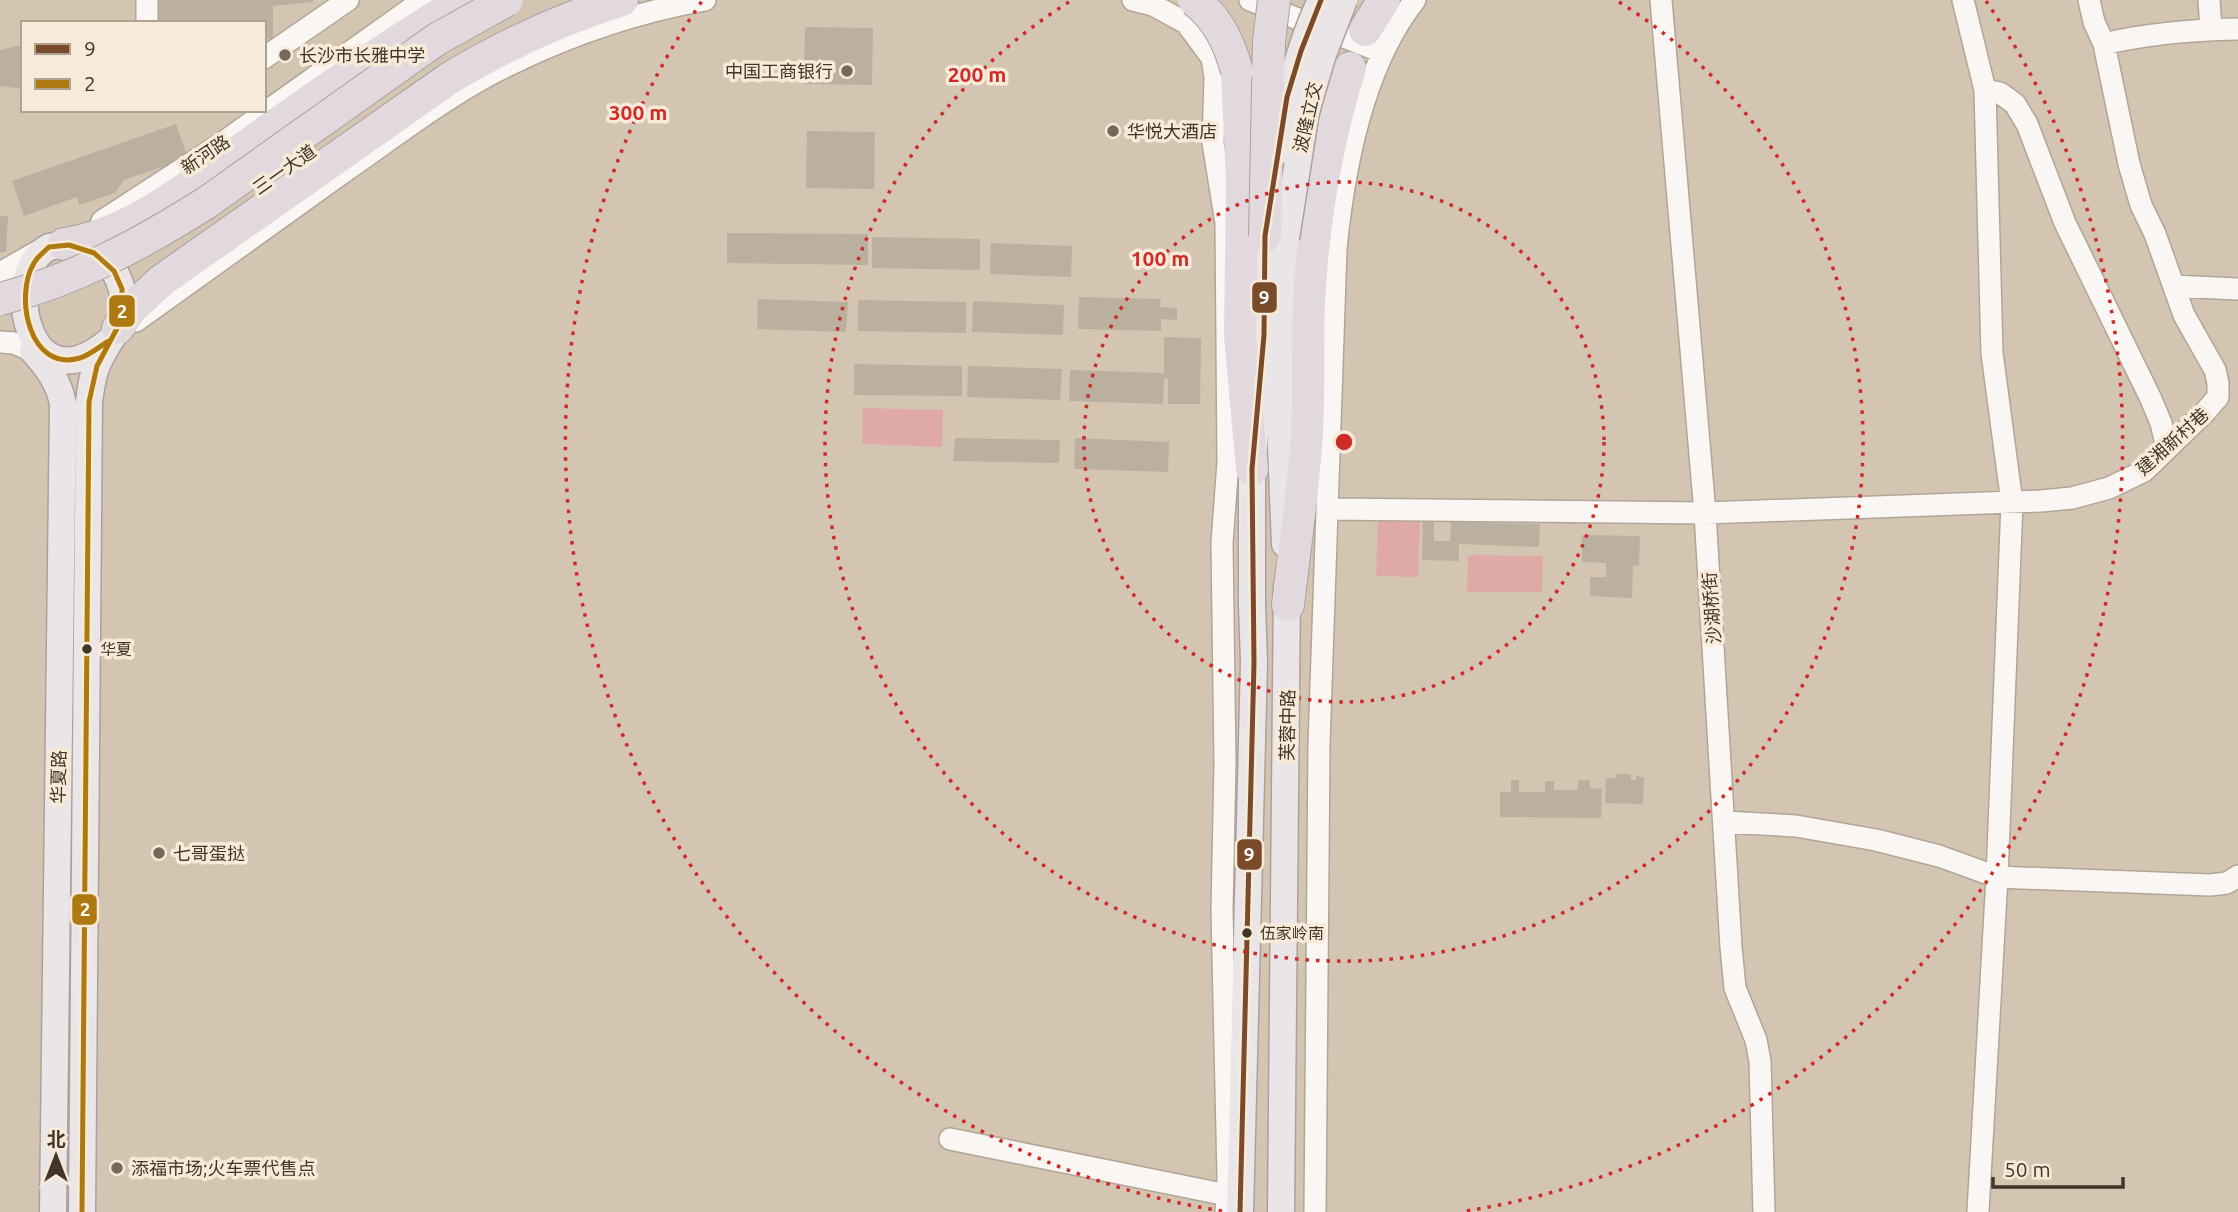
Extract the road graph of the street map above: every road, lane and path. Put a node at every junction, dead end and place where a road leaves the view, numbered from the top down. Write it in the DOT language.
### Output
graph roads {
  1 [pos="147,0"];
  2 [pos="348,0"];
  3 [pos="423,0"];
  4 [pos="464,0"];
  5 [pos="508,0"];
  6 [pos="559,0"];
  7 [pos="572,0"];
  8 [pos="622,0"];
  9 [pos="705,0"];
  10 [pos="1133,0"];
  11 [pos="1205,0"];
  12 [pos="1250,0"];
  13 [pos="1274,0"];
  14 [pos="1321,0"];
  15 [pos="1344,0"];
  16 [pos="1384,0"];
  17 [pos="1415,0"];
  18 [pos="1661,0"];
  19 [pos="1963,0"];
  20 [pos="2089,0"];
  21 [pos="2209,0"];
  22 [pos="1190,11"];
  23 [pos="148,21"];
  24 [pos="1372,28"];
  25 [pos="2211,29"];
  26 [pos="2238,29"];
  27 [pos="531,34"];
  28 [pos="2104,44"];
  29 [pos="266,57"];
  30 [pos="1350,68"];
  31 [pos="1985,90"];
  32 [pos="266,112"];
  33 [pos="266,112"];
  34 [pos="1226,223"];
  35 [pos="1276,237"];
  36 [pos="49,248"];
  37 [pos="0,273"];
  38 [pos="2174,286"];
  39 [pos="2238,289"];
  40 [pos="0,299"];
  41 [pos="0,318"];
  42 [pos="113,334"];
  43 [pos="1240,336"];
  44 [pos="0,342"];
  45 [pos="33,351"];
  46 [pos="2167,449"];
  47 [pos="1252,469"];
  48 [pos="2012,503"];
  49 [pos="1328,509"];
  50 [pos="1705,513"];
  51 [pos="1288,605"];
  52 [pos="1724,822"];
  53 [pos="2238,876"];
  54 [pos="1997,877"];
  55 [pos="950,1139"];
  56 [pos="1231,1206"];
  57 [pos="53,1212"];
  58 [pos="82,1212"];
  59 [pos="1281,1212"];
  60 [pos="1315,1212"];
  61 [pos="1764,1212"];
  62 [pos="1978,1212"];
  1 -- 23 [label="street"];
  2 -- 29 [label="street"];
  3 -- 32 [label="street, 新河路"];
  4 -- 36 [label="highway"];
  5 -- 40 [label="highway, 三一大道, bridge"];
  6 -- 41 [label="highway, 三一大道"];
  7 -- 27 [label="highway"];
  8 -- 27 [label="highway"];
  9 -- 42 [label="street"];
  10 -- 22 [label="street"];
  11 -- 22 [label="street"];
  12 -- 24 [label="street"];
  13 -- 35 [label="highway, bridge"];
  14 -- 35 [label="main road, 波隆立交, bridge"];
  15 -- 35 [label="main road, 波隆立交, bridge"];
  16 -- 24 [label="highway"];
  17 -- 24 [label="street"];
  18 -- 50 [label="street, 沙湖桥街"];
  19 -- 31 [label="street"];
  20 -- 28 [label="street, 建湘新村巷"];
  21 -- 25 [label="street"];
  22 -- 34 [label="street"];
  22 -- 43 [label="highway, bridge"];
  24 -- 49 [label="street"];
  25 -- 26 [label="street"];
  25 -- 28 [label="street"];
  27 -- 42 [label="highway"];
  28 -- 38 [label="street, 建湘新村巷"];
  30 -- 51 [label="highway"];
  31 -- 46 [label="street"];
  31 -- 48 [label="street"];
  33 -- 36 [label="street, 新河路"];
  34 -- 43 [label="main road"];
  34 -- 56 [label="street"];
  35 -- 47 [label="main road, 芙蓉中路"];
  35 -- 51 [label="main road, 芙蓉中路"];
  36 -- 37 [label="street"];
  36 -- 42 [label="main road"];
  36 -- 45 [label="main road"];
  38 -- 39 [label="street"];
  38 -- 46 [label="street, 建湘新村巷"];
  42 -- 45 [label="main road"];
  42 -- 58 [label="main road, 华夏路"];
  43 -- 47 [label="highway"];
  44 -- 45 [label="street"];
  45 -- 57 [label="main road, 华夏路"];
  46 -- 48 [label="street, 建湘新村巷"];
  47 -- 56 [label="main road, 芙蓉中路"];
  48 -- 50 [label="street, 建湘新村巷"];
  48 -- 54 [label="street"];
  49 -- 50 [label="street, 建湘新村巷"];
  49 -- 60 [label="street"];
  50 -- 52 [label="street, 沙湖桥街"];
  51 -- 59 [label="main road, 芙蓉中路"];
  52 -- 54 [label="street"];
  52 -- 61 [label="street, 沙湖桥街"];
  53 -- 54 [label="street"];
  54 -- 62 [label="street"];
  55 -- 56 [label="street"];
}
